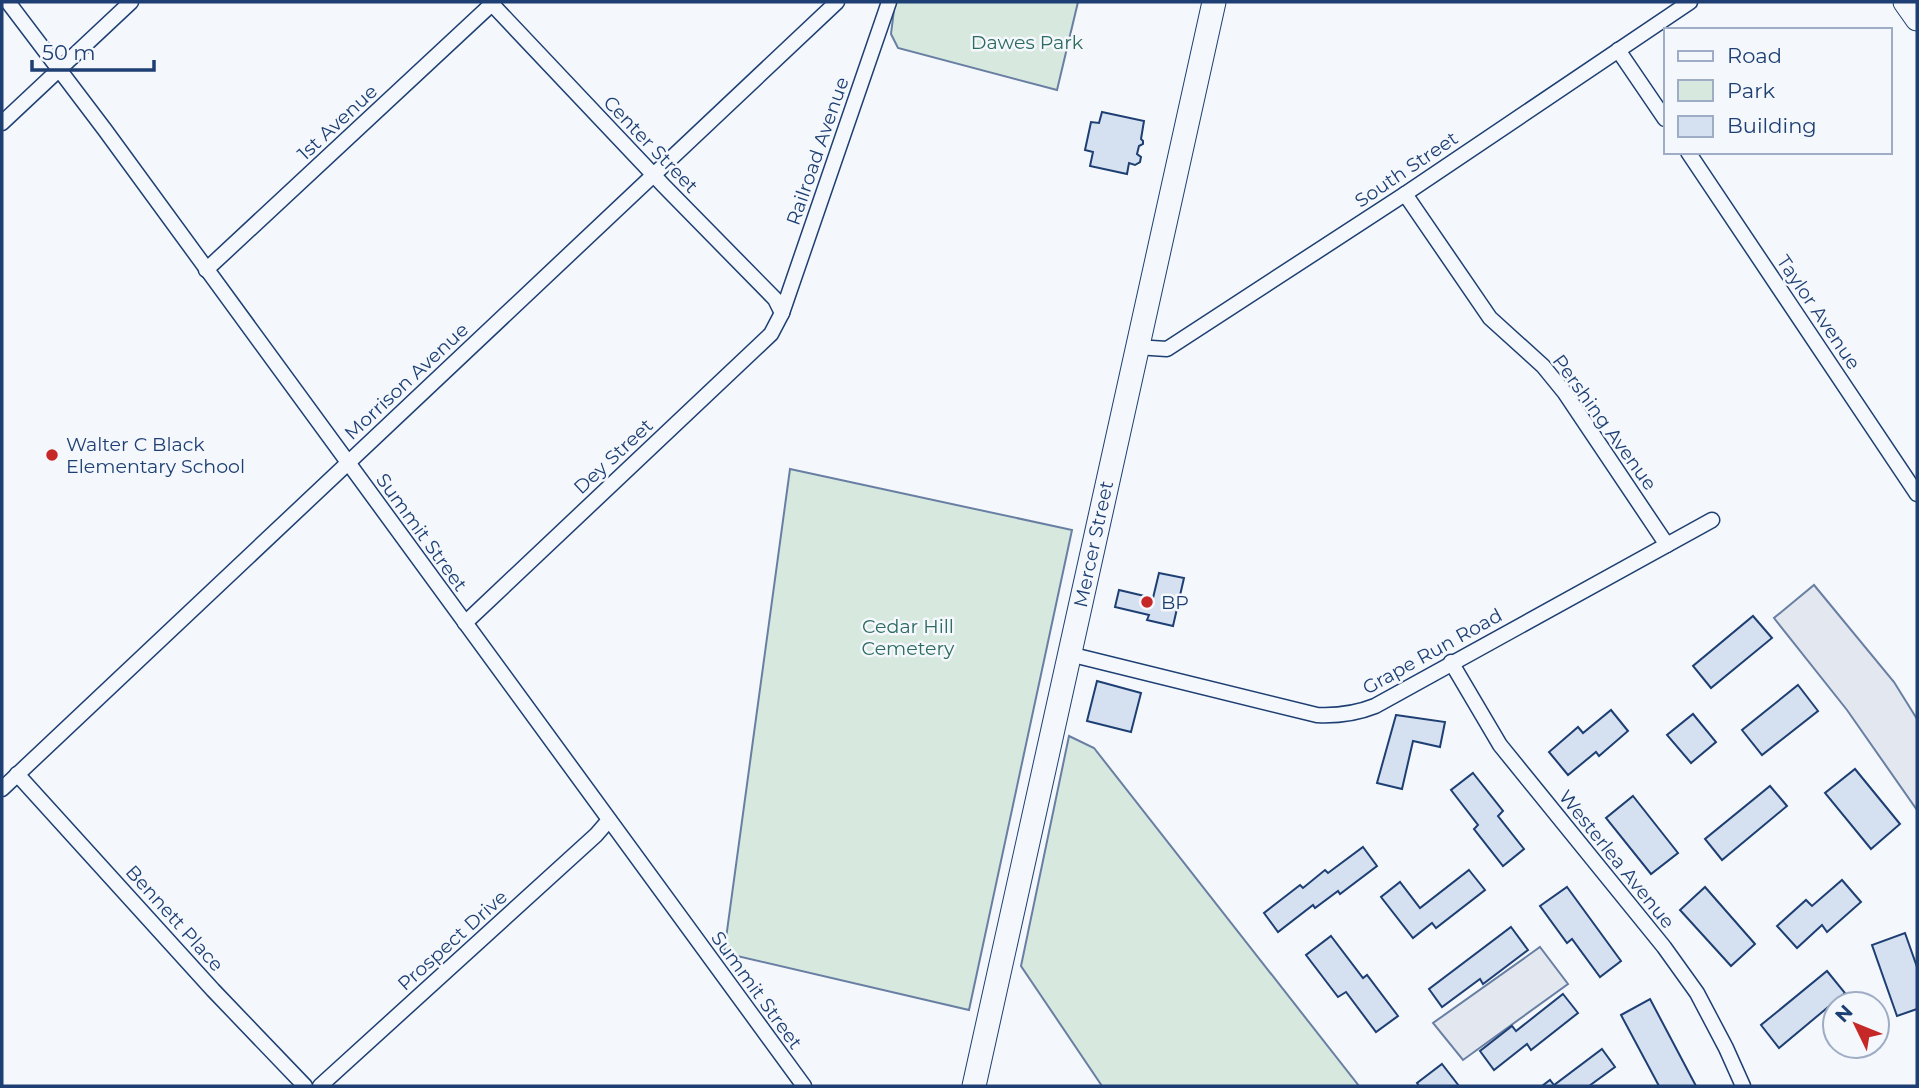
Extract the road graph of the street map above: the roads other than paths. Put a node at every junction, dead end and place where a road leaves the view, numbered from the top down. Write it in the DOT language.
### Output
graph roads {
  1 [pos="8,2"];
  2 [pos="131,2"];
  3 [pos="492,2"];
  4 [pos="837,2"];
  5 [pos="889,2"];
  6 [pos="1214,2"];
  7 [pos="1690,2"];
  8 [pos="1905,2"];
  9 [pos="1917,19"];
  10 [pos="1618,50"];
  11 [pos="58,70"];
  12 [pos="1664,118"];
  13 [pos="2,123"];
  14 [pos="1689,154"];
  15 [pos="654,174"];
  16 [pos="1405,194"];
  17 [pos="206,270"];
  18 [pos="782,313"];
  19 [pos="1136,347"];
  20 [pos="347,463"];
  21 [pos="1917,494"];
  22 [pos="1712,520"];
  23 [pos="1667,545"];
  24 [pos="465,623"];
  25 [pos="1069,654"];
  26 [pos="1451,662"];
  27 [pos="17,774"];
  28 [pos="2,789"];
  29 [pos="609,820"];
  30 [pos="305,1086"];
  31 [pos="320,1086"];
  32 [pos="804,1086"];
  33 [pos="974,1086"];
  34 [pos="1743,1086"];
  1 -- 11 [label="street, Summit Street"];
  2 -- 11 [label="street"];
  3 -- 15 [label="street, Center Street"];
  3 -- 17 [label="street, 1st Avenue"];
  4 -- 15 [label="street, Morrison Avenue"];
  5 -- 18 [label="street, Railroad Avenue"];
  6 -- 19 [label="main road, Mercer Street"];
  7 -- 10 [label="street, South Street"];
  8 -- 9 [label="main road"];
  10 -- 12 [label="street"];
  10 -- 16 [label="street, South Street"];
  11 -- 13 [label="street"];
  11 -- 17 [label="street, Summit Street"];
  14 -- 21 [label="street, Taylor Avenue"];
  15 -- 18 [label="street, Center Street"];
  15 -- 20 [label="street, Morrison Avenue"];
  16 -- 19 [label="street, South Street"];
  16 -- 23 [label="street, Pershing Avenue"];
  17 -- 20 [label="street, Summit Street"];
  18 -- 24 [label="street, Dey Street"];
  19 -- 25 [label="main road, Mercer Street"];
  20 -- 24 [label="street, Summit Street"];
  20 -- 27 [label="street, Morrison Avenue"];
  22 -- 23 [label="street, Grape Run Road"];
  23 -- 26 [label="street, Grape Run Road"];
  24 -- 29 [label="street, Summit Street"];
  25 -- 26 [label="street, Grape Run Road"];
  25 -- 33 [label="main road, Mercer Street"];
  26 -- 34 [label="street, Westerlea Avenue"];
  27 -- 28 [label="street, Morrison Avenue"];
  27 -- 30 [label="street, Bennett Place"];
  29 -- 31 [label="street, Prospect Drive"];
  29 -- 32 [label="street, Summit Street"];
}
